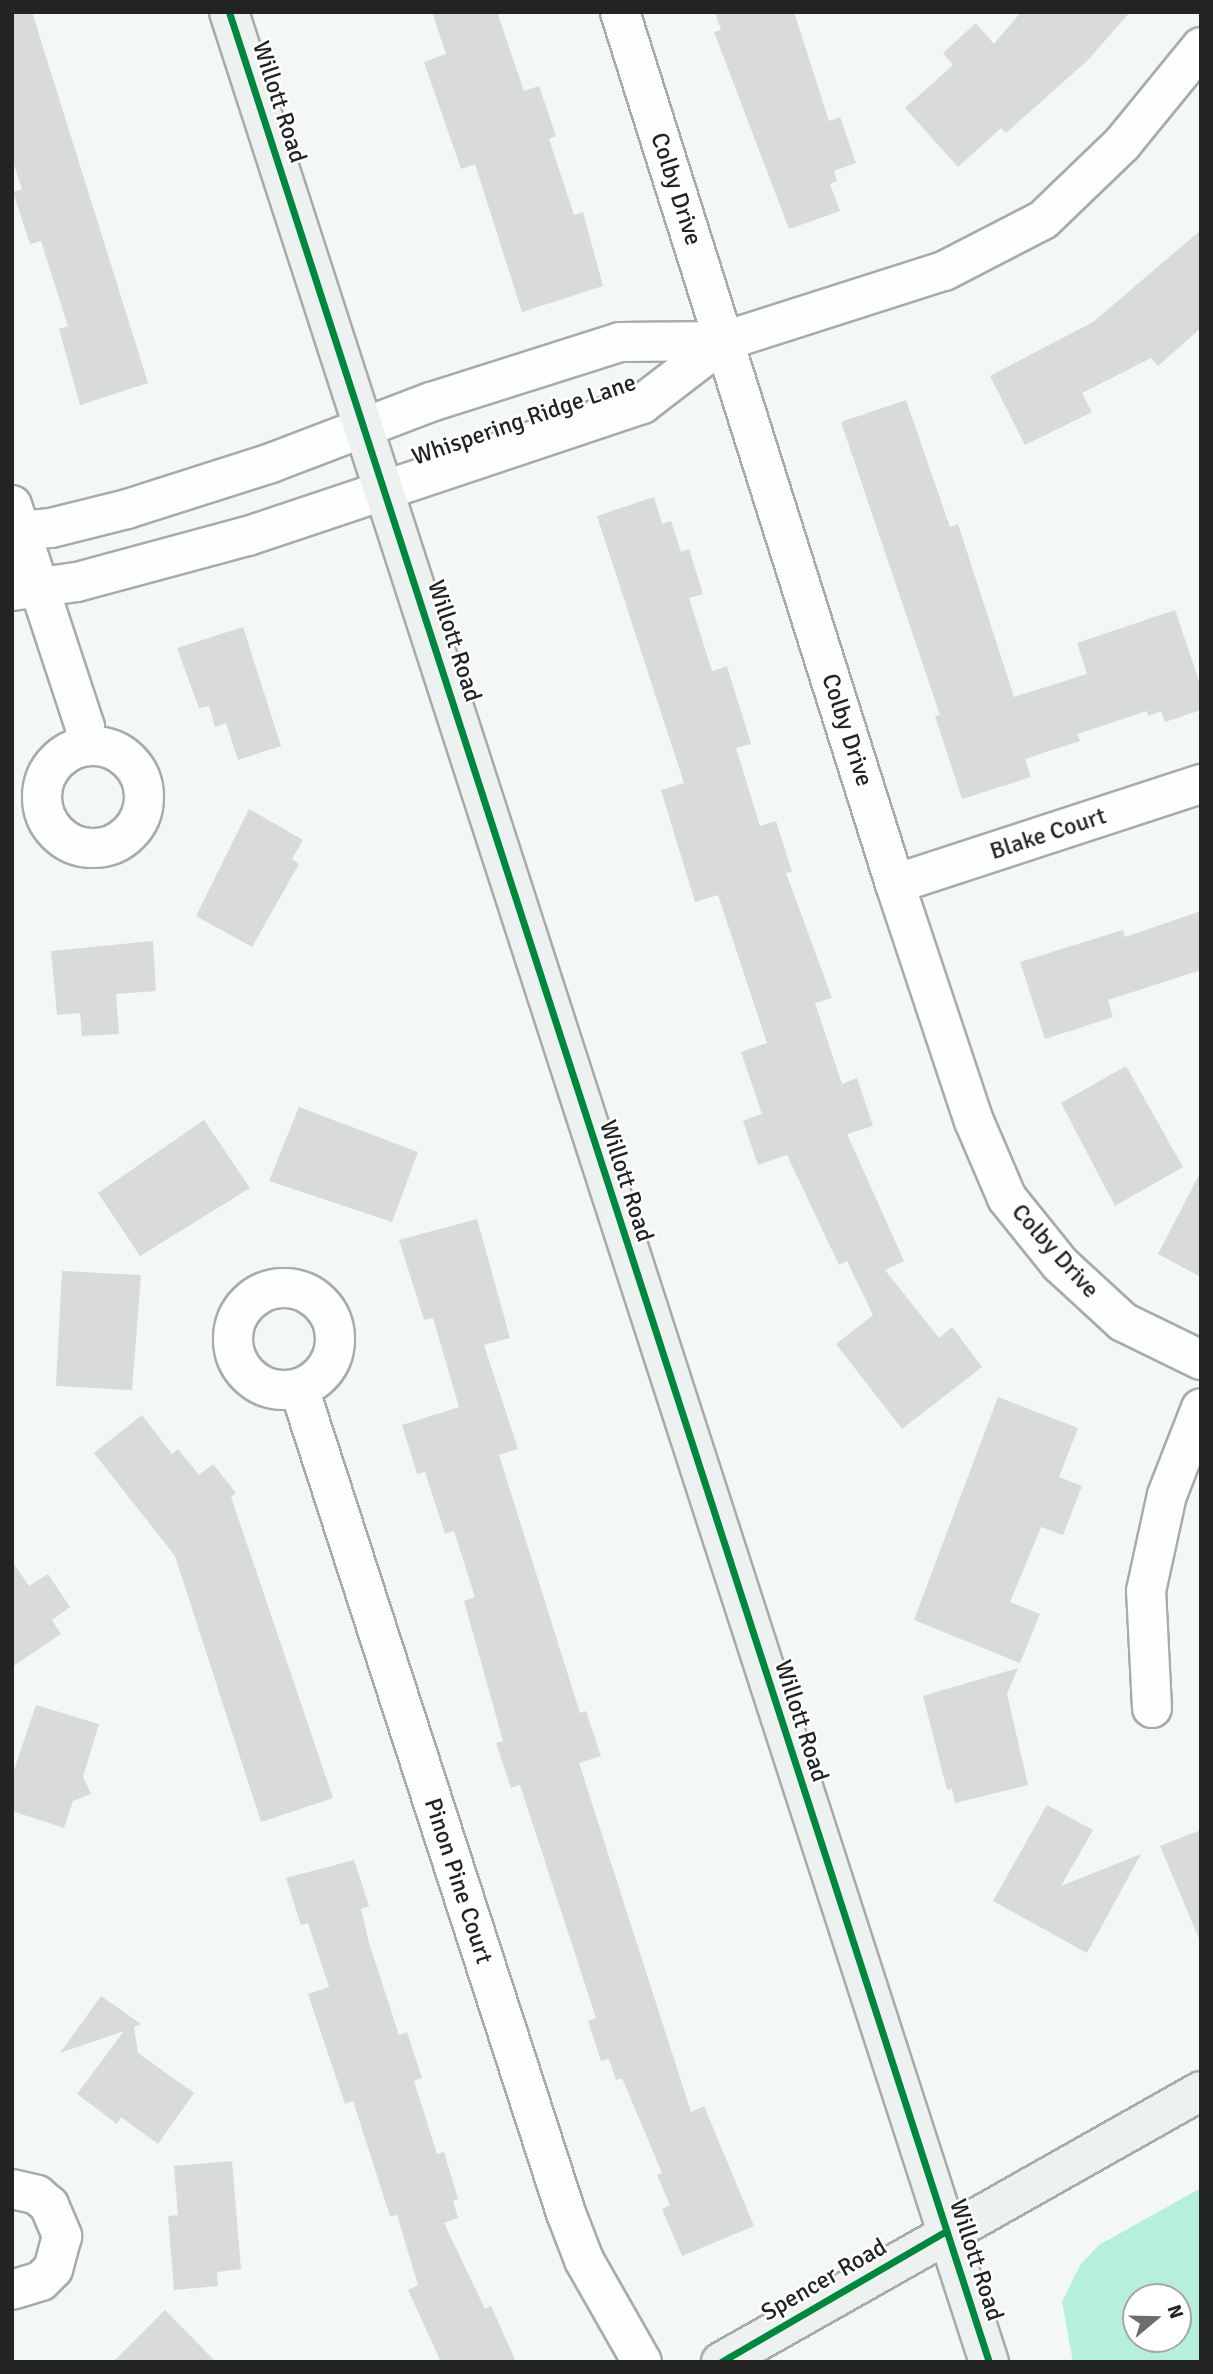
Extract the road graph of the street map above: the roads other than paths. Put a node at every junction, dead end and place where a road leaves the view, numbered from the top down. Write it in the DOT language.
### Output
graph roads {
  1 [pos="229,12"];
  2 [pos="620,12"];
  3 [pos="1201,47"];
  4 [pos="724,341"];
  5 [pos="366,427"];
  6 [pos="386,489"];
  7 [pos="15,523"];
  8 [pos="26,590"];
  9 [pos="86,746"];
  10 [pos="1201,784"];
  11 [pos="895,884"];
  12 [pos="1201,1360"];
  13 [pos="299,1388"];
  14 [pos="1201,1408"];
  15 [pos="1152,1708"];
  16 [pos="1201,2091"];
  17 [pos="12,2189"];
  18 [pos="946,2231"];
  19 [pos="12,2290"];
  20 [pos="642,2362"];
  21 [pos="721,2362"];
  22 [pos="989,2362"];
  1 -- 5 [label="main road, Willott Road"];
  2 -- 4 [label="street, Colby Drive"];
  3 -- 4 [label="street, Whispering Ridge Lane"];
  4 -- 5 [label="street, Whispering Ridge Lane"];
  4 -- 6 [label="street, Whispering Ridge Lane"];
  4 -- 11 [label="street, Colby Drive"];
  5 -- 6 [label="main road, Willott Road"];
  5 -- 7 [label="street, Whispering Ridge Lane"];
  6 -- 8 [label="street, Whispering Ridge Lane"];
  6 -- 18 [label="main road, Willott Road"];
  7 -- 8 [label="street"];
  8 -- 9 [label="street"];
  10 -- 11 [label="street, Blake Court"];
  11 -- 12 [label="street, Colby Drive"];
  13 -- 20 [label="street, Pinon Pine Court"];
  14 -- 15 [label="street"];
  16 -- 18 [label="main road, Spencer Road"];
  17 -- 19 [label="street"];
  18 -- 21 [label="main road, Spencer Road"];
  18 -- 22 [label="main road, Willott Road"];
}
